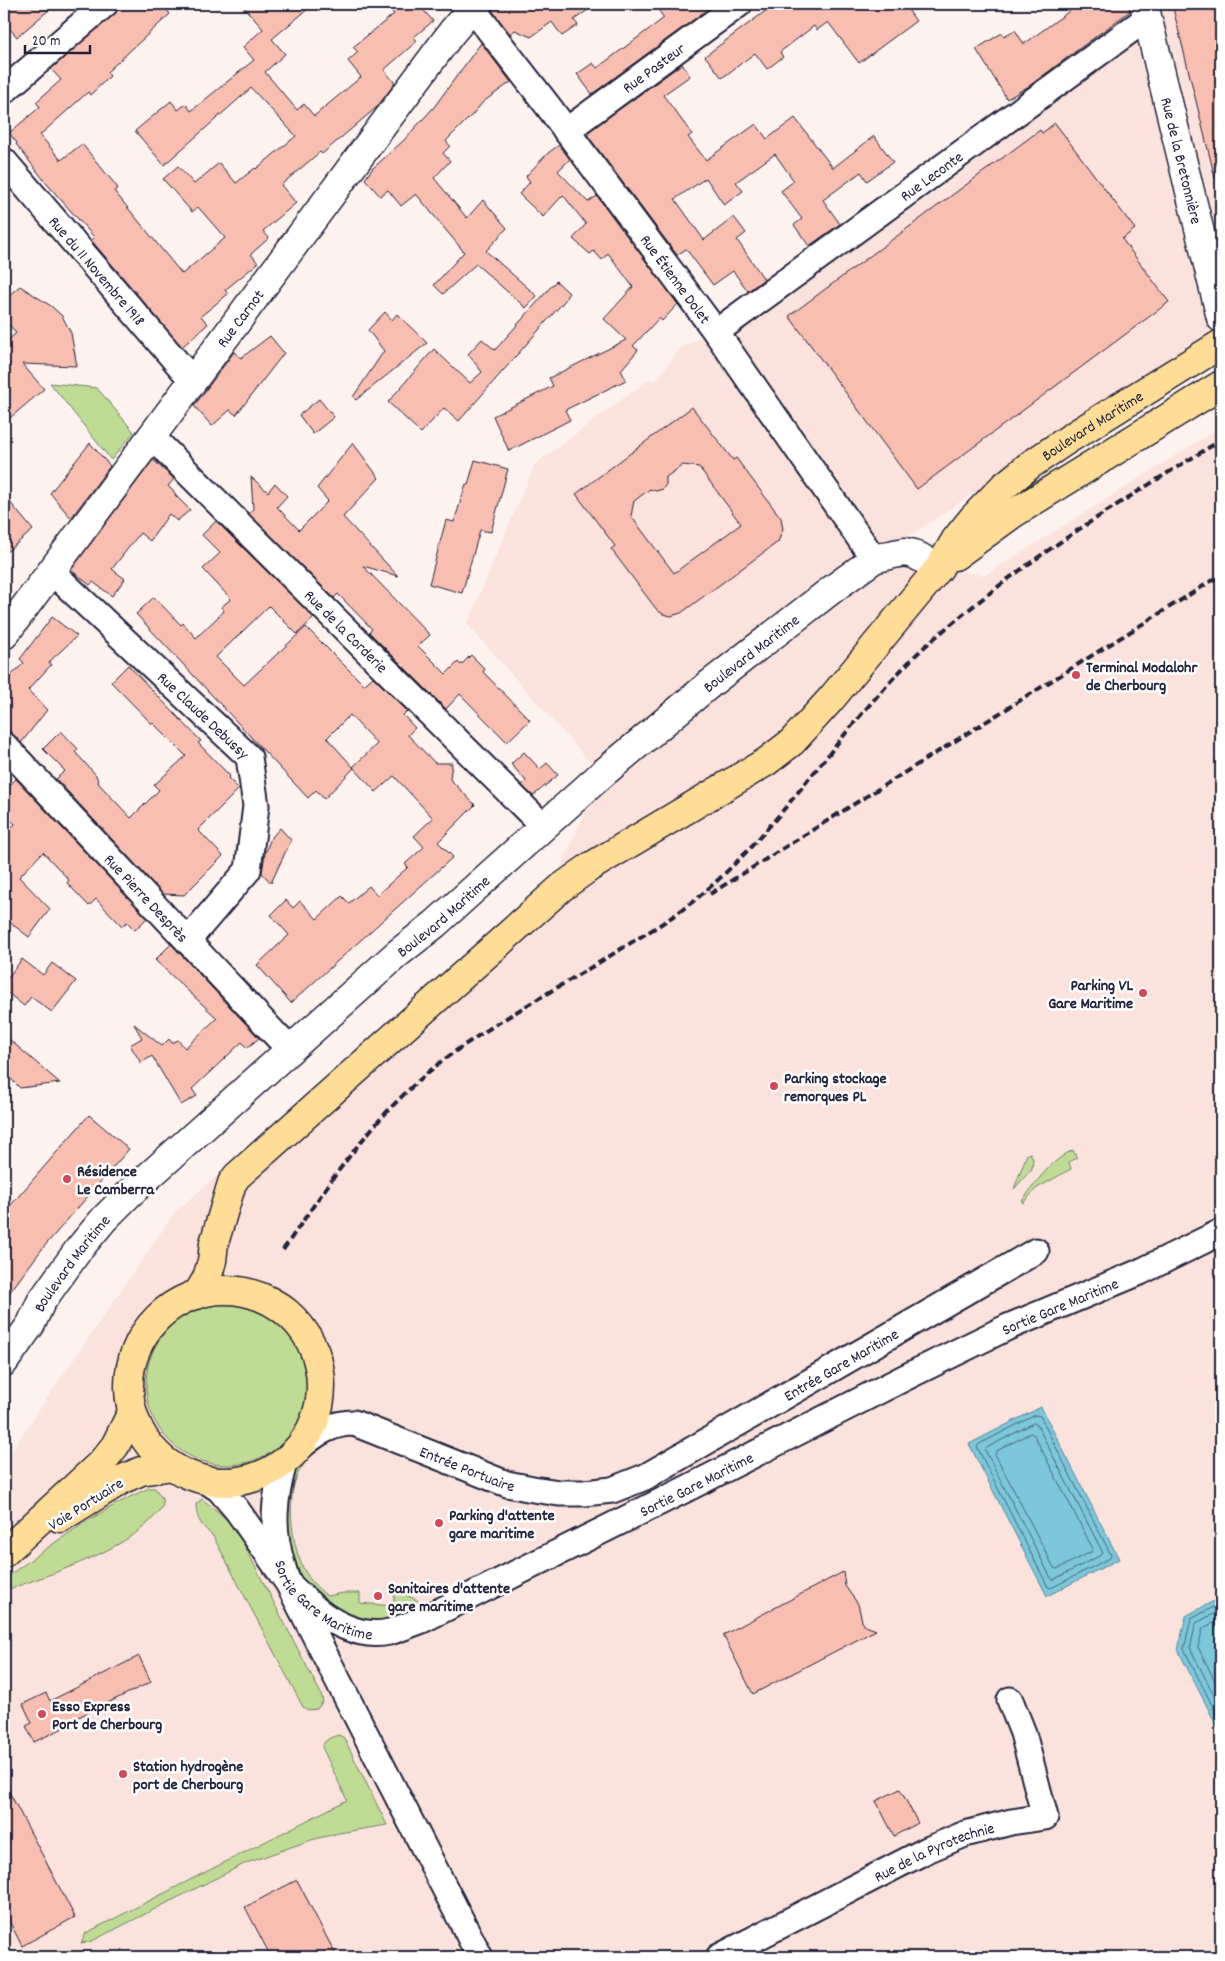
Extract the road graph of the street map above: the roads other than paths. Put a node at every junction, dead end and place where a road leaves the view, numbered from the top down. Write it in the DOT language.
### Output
graph roads {
  1 [pos="105,4"];
  2 [pos="739,4"];
  3 [pos="473,5"];
  4 [pos="1146,11"];
  5 [pos="4,91"];
  6 [pos="566,131"];
  7 [pos="4,161"];
  8 [pos="1221,318"];
  9 [pos="716,332"];
  10 [pos="1221,344"];
  11 [pos="192,380"];
  12 [pos="1214,385"];
  13 [pos="151,436"];
  14 [pos="874,559"];
  15 [pos="939,568"];
  16 [pos="52,572"];
  17 [pos="4,635"];
  18 [pos="4,745"];
  19 [pos="543,826"];
  20 [pos="188,940"];
  21 [pos="290,1050"];
  22 [pos="227,1206"];
  23 [pos="1221,1232"];
  24 [pos="1036,1251"];
  25 [pos="246,1293"];
  26 [pos="197,1295"];
  27 [pos="4,1362"];
  28 [pos="132,1412"];
  29 [pos="292,1455"];
  30 [pos="172,1466"];
  31 [pos="646,1476"];
  32 [pos="205,1480"];
  33 [pos="4,1553"];
  34 [pos="288,1583"];
  35 [pos="1010,1700"];
  36 [pos="480,1957"];
  37 [pos="719,1957"];
  1 -- 5 [label="street"];
  2 -- 6 [label="street, Rue Pasteur"];
  3 -- 6 [label="street, Rue Étienne Dolet"];
  3 -- 11 [label="street, Rue Carnot"];
  4 -- 8 [label="street, Rue de la Bretonnière"];
  4 -- 9 [label="street, Rue Leconte"];
  6 -- 9 [label="street, Rue Étienne Dolet"];
  7 -- 11 [label="street, Rue du 11 Novembre 1918"];
  9 -- 14 [label="street, Rue Étienne Dolet"];
  10 -- 15 [label="main road, Boulevard Maritime"];
  11 -- 13 [label="street, Rue Carnot"];
  12 -- 15 [label="main road, Boulevard Maritime"];
  13 -- 16 [label="street, Rue Carnot"];
  13 -- 19 [label="street, Rue de la Corderie"];
  14 -- 15 [label="street, Boulevard Maritime"];
  14 -- 19 [label="street, Boulevard Maritime"];
  15 -- 22 [label="main road"];
  16 -- 17 [label="street, Rue Carnot"];
  16 -- 20 [label="street, Rue Claude Debussy"];
  18 -- 20 [label="street, Rue Pierre Desprès"];
  19 -- 21 [label="street, Boulevard Maritime"];
  20 -- 21 [label="street, Rue Pierre Desprès"];
  21 -- 27 [label="street, Boulevard Maritime"];
  22 -- 25 [label="main road"];
  22 -- 26 [label="main road"];
  23 -- 34 [label="street, Sortie Gare Maritime"];
  24 -- 31 [label="street, Entrée Gare Maritime"];
  25 -- 26 [label="main road"];
  25 -- 29 [label="main road"];
  26 -- 28 [label="main road"];
  28 -- 30 [label="main road"];
  28 -- 33 [label="main road"];
  29 -- 31 [label="street, Entrée Portuaire"];
  29 -- 32 [label="main road"];
  29 -- 34 [label="street, Sortie Gare Maritime"];
  30 -- 32 [label="main road"];
  30 -- 33 [label="main road, Voie Portuaire"];
  32 -- 34 [label="street"];
  34 -- 36 [label="street"];
  35 -- 37 [label="street, Rue de la Pyrotechnie"];
}
